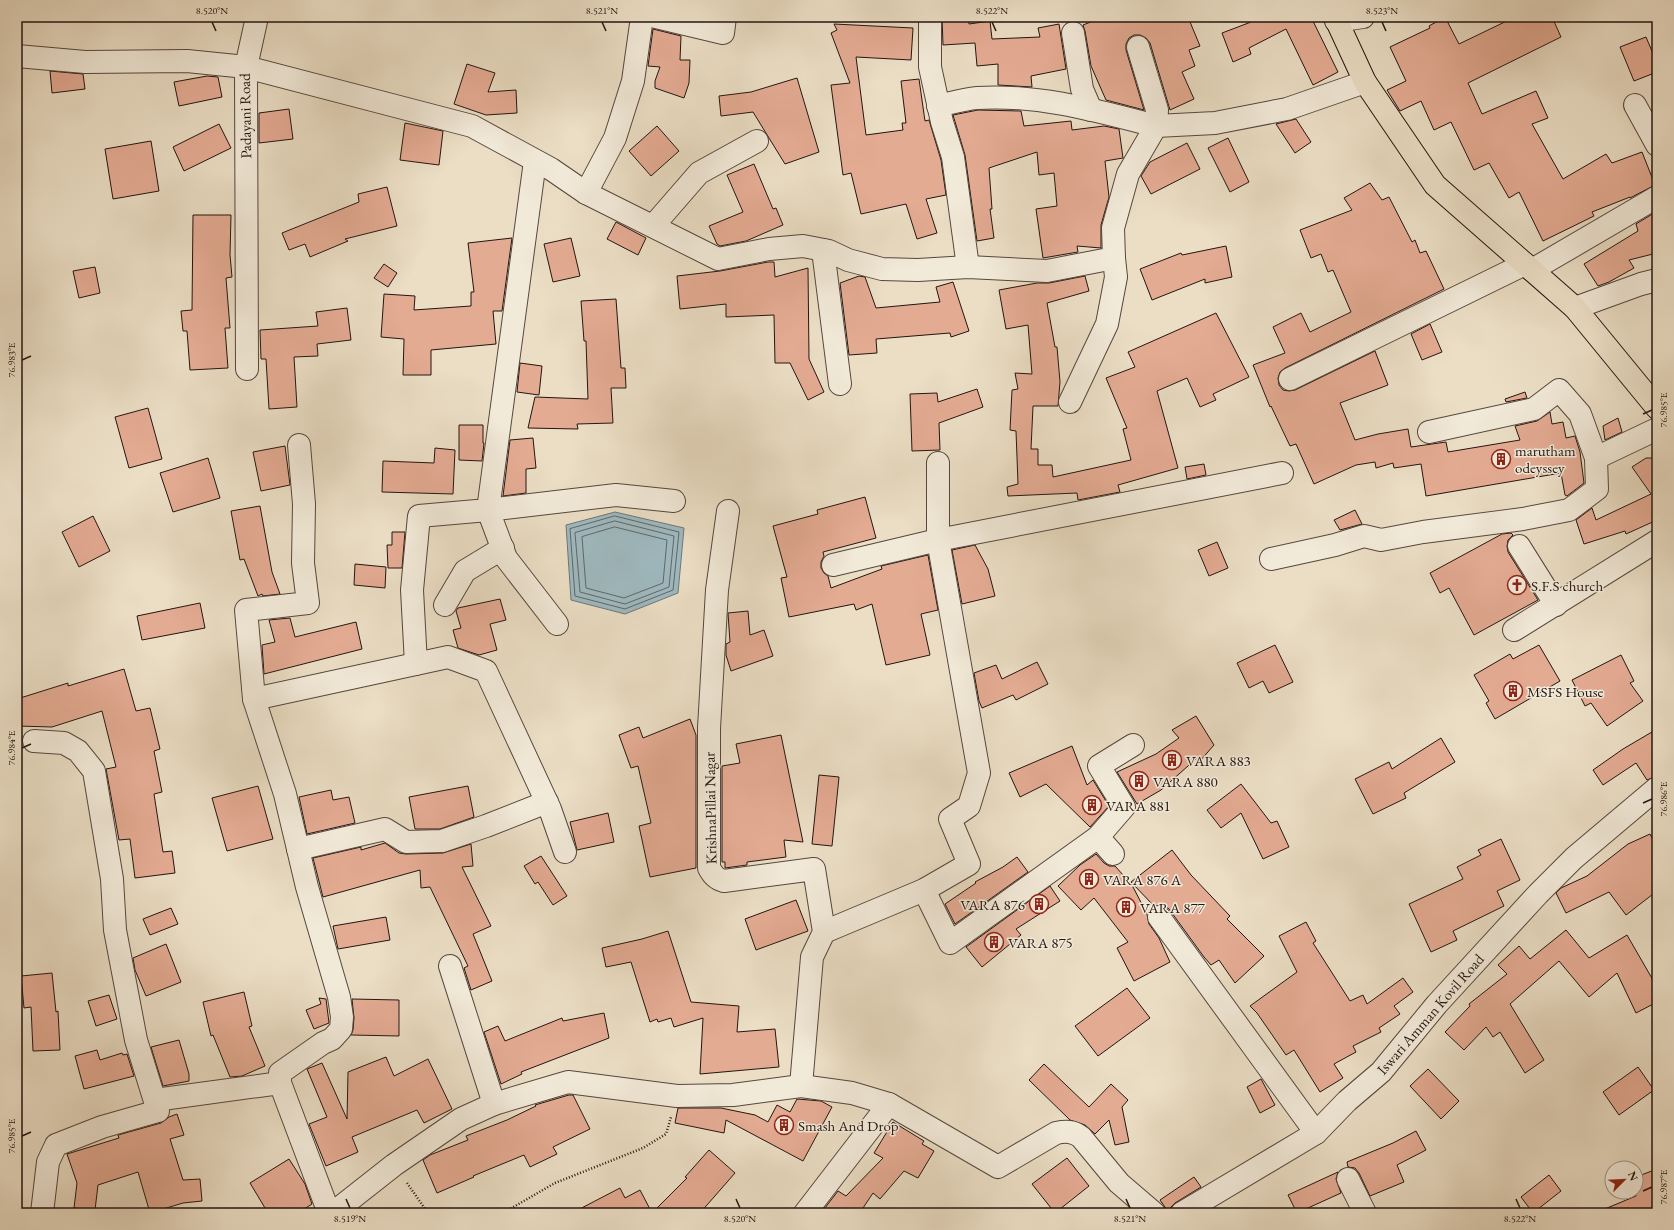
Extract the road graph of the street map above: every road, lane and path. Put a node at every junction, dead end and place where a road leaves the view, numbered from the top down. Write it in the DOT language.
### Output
graph roads {
  1 [pos="257,17"];
  2 [pos="642,17"];
  3 [pos="656,17"];
  4 [pos="726,17"];
  5 [pos="930,17"];
  6 [pos="1363,17"];
  7 [pos="1336,19"];
  8 [pos="1073,33"];
  9 [pos="1138,47"];
  10 [pos="17,56"];
  11 [pos="246,67"];
  12 [pos="1365,82"];
  13 [pos="1635,105"];
  14 [pos="938,106"];
  15 [pos="1091,110"];
  16 [pos="1156,126"];
  17 [pos="757,141"];
  18 [pos="1657,145"];
  19 [pos="535,160"];
  20 [pos="586,193"];
  21 [pos="1657,197"];
  22 [pos="653,226"];
  23 [pos="823,250"];
  24 [pos="1114,258"];
  25 [pos="968,267"];
  26 [pos="1528,267"];
  27 [pos="1657,280"];
  28 [pos="1575,308"];
  29 [pos="247,370"];
  30 [pos="1290,379"];
  31 [pos="840,384"];
  32 [pos="1070,402"];
  33 [pos="1657,408"];
  34 [pos="1657,429"];
  35 [pos="1429,432"];
  36 [pos="300,446"];
  37 [pos="1596,458"];
  38 [pos="938,463"];
  39 [pos="1282,473"];
  40 [pos="674,501"];
  41 [pos="488,510"];
  42 [pos="728,511"];
  43 [pos="938,540"];
  44 [pos="1657,542"];
  45 [pos="1519,546"];
  46 [pos="502,548"];
  47 [pos="1272,559"];
  48 [pos="833,564"];
  49 [pos="446,605"];
  50 [pos="1556,605"];
  51 [pos="557,624"];
  52 [pos="1514,630"];
  53 [pos="416,664"];
  54 [pos="254,699"];
  55 [pos="34,741"];
  56 [pos="1133,745"];
  57 [pos="1657,788"];
  58 [pos="547,802"];
  59 [pos="1098,837"];
  60 [pos="298,849"];
  61 [pos="565,852"];
  62 [pos="1113,854"];
  63 [pos="924,890"];
  64 [pos="1158,917"];
  65 [pos="824,932"];
  66 [pos="450,966"];
  67 [pos="280,1083"];
  68 [pos="801,1086"];
  69 [pos="677,1096"];
  70 [pos="154,1100"];
  71 [pos="494,1104"];
  72 [pos="889,1104"];
  73 [pos="1316,1133"];
  74 [pos="394,1165"];
  75 [pos="1348,1179"];
  76 [pos="42,1213"];
  77 [pos="329,1213"];
  78 [pos="333,1213"];
  79 [pos="428,1213"];
  80 [pos="503,1213"];
  81 [pos="805,1213"];
  82 [pos="1154,1213"];
  83 [pos="1182,1213"];
  84 [pos="1365,1213"];
  1 -- 11 [label="street"];
  2 -- 20 [label="street"];
  3 -- 4 [label="street"];
  5 -- 14 [label="street"];
  6 -- 7 [label="street"];
  7 -- 12 [label="main road"];
  8 -- 15 [label="street"];
  9 -- 16 [label="street"];
  10 -- 11 [label="street, Padayani Road"];
  11 -- 19 [label="street"];
  11 -- 29 [label="street, Padayani Road"];
  12 -- 16 [label="street"];
  12 -- 26 [label="main road"];
  13 -- 18 [label="street"];
  14 -- 15 [label="street"];
  14 -- 25 [label="street"];
  15 -- 16 [label="street"];
  16 -- 24 [label="street"];
  17 -- 22 [label="street"];
  19 -- 20 [label="street"];
  19 -- 41 [label="street"];
  20 -- 22 [label="street"];
  21 -- 26 [label="street"];
  22 -- 23 [label="street"];
  23 -- 25 [label="street"];
  23 -- 31 [label="street"];
  24 -- 25 [label="street"];
  24 -- 32 [label="street"];
  26 -- 28 [label="main road"];
  26 -- 30 [label="street"];
  27 -- 28 [label="street"];
  28 -- 33 [label="main road"];
  34 -- 37 [label="street"];
  35 -- 37 [label="street"];
  36 -- 54 [label="street"];
  37 -- 47 [label="street"];
  38 -- 43 [label="street"];
  39 -- 43 [label="street"];
  40 -- 41 [label="street"];
  41 -- 46 [label="street"];
  41 -- 53 [label="street"];
  42 -- 65 [label="street, KrishnaPillai Nagar"];
  43 -- 48 [label="street"];
  43 -- 63 [label="street"];
  44 -- 50 [label="street"];
  45 -- 50 [label="street"];
  46 -- 49 [label="street"];
  46 -- 51 [label="street"];
  50 -- 52 [label="street"];
  53 -- 54 [label="street"];
  53 -- 58 [label="street"];
  54 -- 60 [label="street"];
  55 -- 70 [label="street"];
  56 -- 59 [label="street"];
  57 -- 73 [label="street, Iswari Amman Kovil Road"];
  58 -- 60 [label="street"];
  58 -- 61 [label="street"];
  59 -- 62 [label="street"];
  59 -- 63 [label="street"];
  60 -- 67 [label="street"];
  63 -- 65 [label="street"];
  64 -- 73 [label="street"];
  65 -- 68 [label="street"];
  66 -- 71 [label="street"];
  67 -- 70 [label="street"];
  67 -- 77 [label="street"];
  68 -- 69 [label="street"];
  68 -- 72 [label="street"];
  69 -- 71 [label="street"];
  69 -- 80 [label="path"];
  70 -- 76 [label="street"];
  71 -- 74 [label="street"];
  72 -- 81 [label="street"];
  72 -- 82 [label="street"];
  73 -- 83 [label="street, Iswari Amman Kovil Road"];
  74 -- 78 [label="street"];
  74 -- 79 [label="path"];
  75 -- 84 [label="street"];
}
